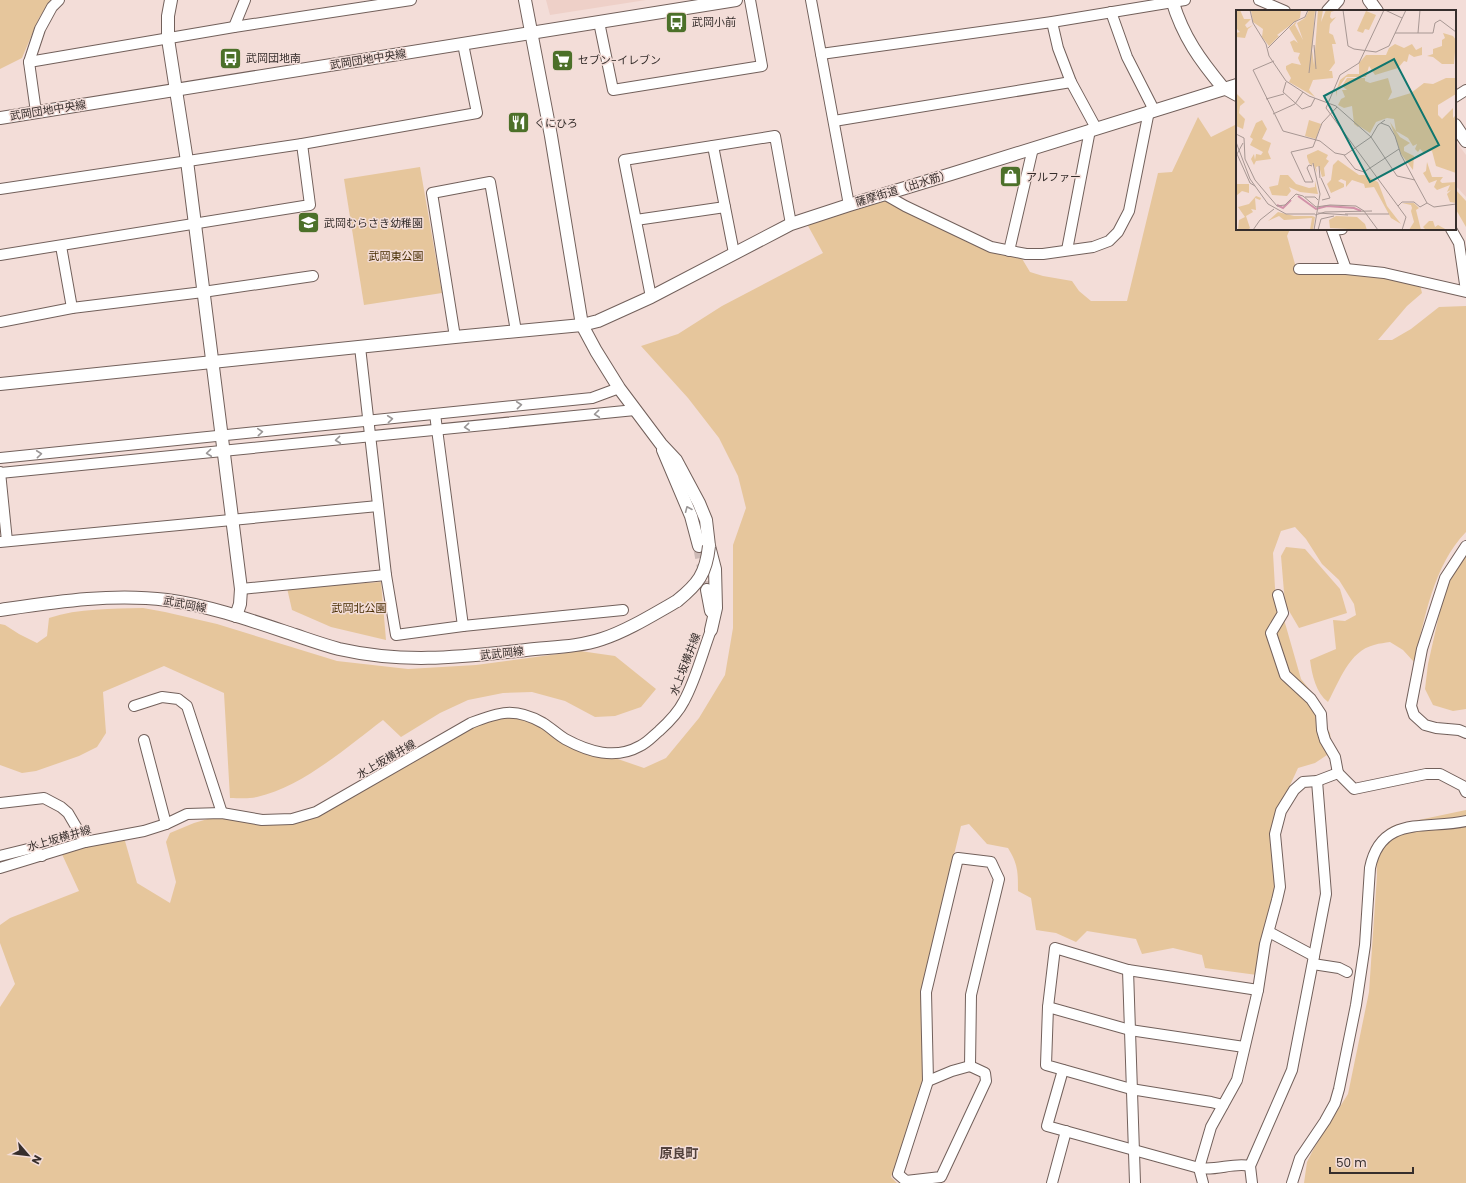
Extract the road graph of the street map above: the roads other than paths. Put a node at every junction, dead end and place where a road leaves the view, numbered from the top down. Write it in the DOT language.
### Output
graph roads {
  1 [pos="59,0"];
  2 [pos="172,0"];
  3 [pos="245,0"];
  4 [pos="411,0"];
  5 [pos="526,0"];
  6 [pos="736,0"];
  7 [pos="750,0"];
  8 [pos="811,0"];
  9 [pos="1185,0"];
  10 [pos="1260,0"];
  11 [pos="1338,0"];
  12 [pos="1369,0"];
  13 [pos="1172,1"];
  14 [pos="1283,10"];
  15 [pos="1329,10"];
  16 [pos="1376,10"];
  17 [pos="1111,12"];
  18 [pos="599,22"];
  19 [pos="1052,22"];
  20 [pos="234,27"];
  21 [pos="531,33"];
  22 [pos="168,39"];
  23 [pos="463,44"];
  24 [pos="821,54"];
  25 [pos="29,62"];
  26 [pos="1071,82"];
  27 [pos="1236,85"];
  28 [pos="176,89"];
  29 [pos="1224,89"];
  30 [pos="1466,90"];
  31 [pos="1236,95"];
  32 [pos="1456,96"];
  33 [pos="1152,111"];
  34 [pos="36,112"];
  35 [pos="0,118"];
  36 [pos="834,121"];
  37 [pos="1456,126"];
  38 [pos="1093,129"];
  39 [pos="1466,141"];
  40 [pos="302,144"];
  41 [pos="713,146"];
  42 [pos="1033,148"];
  43 [pos="187,160"];
  44 [pos="0,189"];
  45 [pos="884,194"];
  46 [pos="849,204"];
  47 [pos="725,207"];
  48 [pos="636,220"];
  49 [pos="194,223"];
  50 [pos="791,224"];
  51 [pos="1332,230"];
  52 [pos="1452,230"];
  53 [pos="61,246"];
  54 [pos="1067,250"];
  55 [pos="1009,251"];
  56 [pos="734,253"];
  57 [pos="0,255"];
  58 [pos="1299,269"];
  59 [pos="1346,269"];
  60 [pos="313,276"];
  61 [pos="203,292"];
  62 [pos="1466,292"];
  63 [pos="651,297"];
  64 [pos="72,308"];
  65 [pos="0,322"];
  66 [pos="582,325"];
  67 [pos="516,331"];
  68 [pos="455,337"];
  69 [pos="360,347"];
  70 [pos="212,363"];
  71 [pos="0,384"];
  72 [pos="619,388"];
  73 [pos="635,410"];
  74 [pos="435,414"];
  75 [pos="368,421"];
  76 [pos="437,431"];
  77 [pos="222,435"];
  78 [pos="370,436"];
  79 [pos="224,451"];
  80 [pos="0,458"];
  81 [pos="0,473"];
  82 [pos="378,506"];
  83 [pos="232,520"];
  84 [pos="4,541"];
  85 [pos="704,546"];
  86 [pos="1466,546"];
  87 [pos="386,575"];
  88 [pos="241,588"];
  89 [pos="707,590"];
  90 [pos="1278,595"];
  91 [pos="0,610"];
  92 [pos="624,610"];
  93 [pos="236,616"];
  94 [pos="463,626"];
  95 [pos="711,630"];
  96 [pos="134,706"];
  97 [pos="1466,733"];
  98 [pos="144,740"];
  99 [pos="1338,773"];
  100 [pos="1316,781"];
  101 [pos="1466,792"];
  102 [pos="0,804"];
  103 [pos="222,813"];
  104 [pos="1466,821"];
  105 [pos="166,824"];
  106 [pos="84,842"];
  107 [pos="0,856"];
  108 [pos="42,856"];
  109 [pos="0,868"];
  110 [pos="1269,932"];
  111 [pos="1313,960"];
  112 [pos="1128,970"];
  113 [pos="1347,972"];
  114 [pos="1258,990"];
  115 [pos="1048,1007"];
  116 [pos="1130,1030"];
  117 [pos="1244,1047"];
  118 [pos="970,1066"];
  119 [pos="1063,1070"];
  120 [pos="928,1081"];
  121 [pos="1131,1090"];
  122 [pos="1223,1105"];
  123 [pos="1066,1131"];
  124 [pos="1134,1150"];
  125 [pos="1250,1166"];
  126 [pos="1199,1168"];
  127 [pos="942,1180"];
  128 [pos="906,1182"];
  129 [pos="1052,1183"];
  130 [pos="1135,1183"];
  131 [pos="1203,1183"];
  132 [pos="1252,1183"];
  133 [pos="1292,1183"];
  1 -- 25 [label="street"];
  2 -- 22 [label="street"];
  3 -- 20 [label="street"];
  4 -- 20 [label="street"];
  5 -- 21 [label="street, 武武岡線"];
  6 -- 18 [label="street, 武岡団地中央線"];
  7 -- 18 [label="street"];
  8 -- 24 [label="street"];
  9 -- 13 [label="street"];
  10 -- 14 [label="street"];
  11 -- 15 [label="street"];
  12 -- 16 [label="street"];
  13 -- 17 [label="street"];
  13 -- 29 [label="street"];
  17 -- 19 [label="street"];
  17 -- 33 [label="street"];
  18 -- 21 [label="street, 武岡団地中央線"];
  19 -- 24 [label="street"];
  19 -- 26 [label="street"];
  20 -- 22 [label="street"];
  21 -- 23 [label="street, 武岡団地中央線"];
  21 -- 66 [label="street, 武武岡線"];
  22 -- 25 [label="street"];
  22 -- 28 [label="street"];
  23 -- 28 [label="street, 武岡団地中央線"];
  23 -- 40 [label="street"];
  24 -- 36 [label="street"];
  25 -- 34 [label="street"];
  26 -- 36 [label="street"];
  26 -- 38 [label="street"];
  27 -- 29 [label="street, 薩摩街道（出水筋）"];
  28 -- 34 [label="street, 武岡団地中央線"];
  28 -- 43 [label="street"];
  29 -- 31 [label="street"];
  29 -- 33 [label="street, 薩摩街道（出水筋）"];
  30 -- 32 [label="street"];
  33 -- 38 [label="street, 薩摩街道（出水筋）"];
  33 -- 54 [label="street"];
  34 -- 35 [label="street, 武岡団地中央線"];
  36 -- 46 [label="street"];
  37 -- 39 [label="street"];
  38 -- 42 [label="street, 薩摩街道（出水筋）"];
  38 -- 54 [label="street"];
  40 -- 43 [label="street"];
  40 -- 49 [label="street"];
  41 -- 47 [label="street"];
  41 -- 48 [label="street"];
  41 -- 50 [label="street"];
  42 -- 45 [label="street, 薩摩街道（出水筋）"];
  42 -- 55 [label="street"];
  43 -- 44 [label="street"];
  43 -- 49 [label="street"];
  45 -- 46 [label="street, 薩摩街道（出水筋）"];
  45 -- 55 [label="street"];
  46 -- 50 [label="street, 薩摩街道（出水筋）"];
  47 -- 48 [label="street"];
  47 -- 56 [label="street"];
  48 -- 63 [label="street"];
  49 -- 53 [label="street"];
  49 -- 61 [label="street"];
  50 -- 56 [label="street, 薩摩街道（出水筋）"];
  51 -- 59 [label="street"];
  52 -- 62 [label="street"];
  53 -- 57 [label="street"];
  53 -- 64 [label="street"];
  54 -- 55 [label="street"];
  56 -- 63 [label="street, 薩摩街道（出水筋）"];
  58 -- 59 [label="street"];
  59 -- 62 [label="street"];
  60 -- 61 [label="street"];
  61 -- 64 [label="street"];
  61 -- 70 [label="street"];
  63 -- 66 [label="street, 薩摩街道（出水筋）"];
  64 -- 65 [label="street"];
  66 -- 67 [label="street, 薩摩街道（出水筋）"];
  66 -- 72 [label="street, 武武岡線"];
  67 -- 68 [label="street, 薩摩街道（出水筋）"];
  67 -- 68 [label="street"];
  68 -- 69 [label="street, 薩摩街道（出水筋）"];
  69 -- 70 [label="street, 薩摩街道（出水筋）"];
  69 -- 75 [label="street"];
  70 -- 71 [label="street, 薩摩街道（出水筋）"];
  70 -- 77 [label="street"];
  72 -- 73 [label="street, 武武岡線"];
  74 -- 72 [label="street, one-way"];
  73 -- 76 [label="street, one-way"];
  73 -- 85 [label="street, 武武岡線"];
  75 -- 74 [label="street, one-way"];
  74 -- 76 [label="street"];
  77 -- 75 [label="street, one-way"];
  75 -- 78 [label="street"];
  76 -- 78 [label="street"];
  76 -- 94 [label="street"];
  77 -- 79 [label="street"];
  80 -- 77 [label="street, one-way"];
  78 -- 79 [label="street, one-way"];
  78 -- 82 [label="street"];
  79 -- 81 [label="street, one-way"];
  79 -- 83 [label="street"];
  81 -- 84 [label="street"];
  82 -- 83 [label="street"];
  82 -- 87 [label="street"];
  83 -- 84 [label="street"];
  83 -- 88 [label="street"];
  85 -- 93 [label="street, 武武岡線, bridge"];
  85 -- 95 [label="street"];
  86 -- 97 [label="street"];
  87 -- 88 [label="street"];
  87 -- 94 [label="street"];
  88 -- 93 [label="street"];
  89 -- 95 [label="street"];
  90 -- 99 [label="street"];
  91 -- 93 [label="street, 武武岡線"];
  92 -- 94 [label="street"];
  95 -- 103 [label="street, 水上坂横井線"];
  96 -- 103 [label="street"];
  98 -- 105 [label="street"];
  99 -- 100 [label="street"];
  99 -- 101 [label="street"];
  100 -- 110 [label="street"];
  100 -- 111 [label="street"];
  102 -- 106 [label="street"];
  103 -- 105 [label="street, 水上坂横井線"];
  104 -- 133 [label="street"];
  105 -- 106 [label="street, 水上坂横井線"];
  106 -- 108 [label="street, 水上坂横井線"];
  107 -- 108 [label="street"];
  108 -- 109 [label="street, 水上坂横井線"];
  110 -- 111 [label="street"];
  110 -- 114 [label="street"];
  111 -- 113 [label="street"];
  111 -- 125 [label="street"];
  112 -- 114 [label="street"];
  112 -- 115 [label="street"];
  112 -- 116 [label="street"];
  114 -- 117 [label="street"];
  115 -- 116 [label="street"];
  115 -- 119 [label="street"];
  116 -- 117 [label="street"];
  116 -- 121 [label="street"];
  117 -- 122 [label="street"];
  118 -- 120 [label="street"];
  118 -- 120 [label="street"];
  118 -- 127 [label="street"];
  119 -- 121 [label="street"];
  119 -- 123 [label="street"];
  120 -- 128 [label="street"];
  121 -- 122 [label="street"];
  121 -- 124 [label="street"];
  122 -- 126 [label="street"];
  123 -- 124 [label="street"];
  123 -- 129 [label="street"];
  124 -- 126 [label="street"];
  124 -- 130 [label="street"];
  125 -- 126 [label="street"];
  125 -- 132 [label="street"];
  126 -- 131 [label="street"];
  127 -- 128 [label="street"];
}
